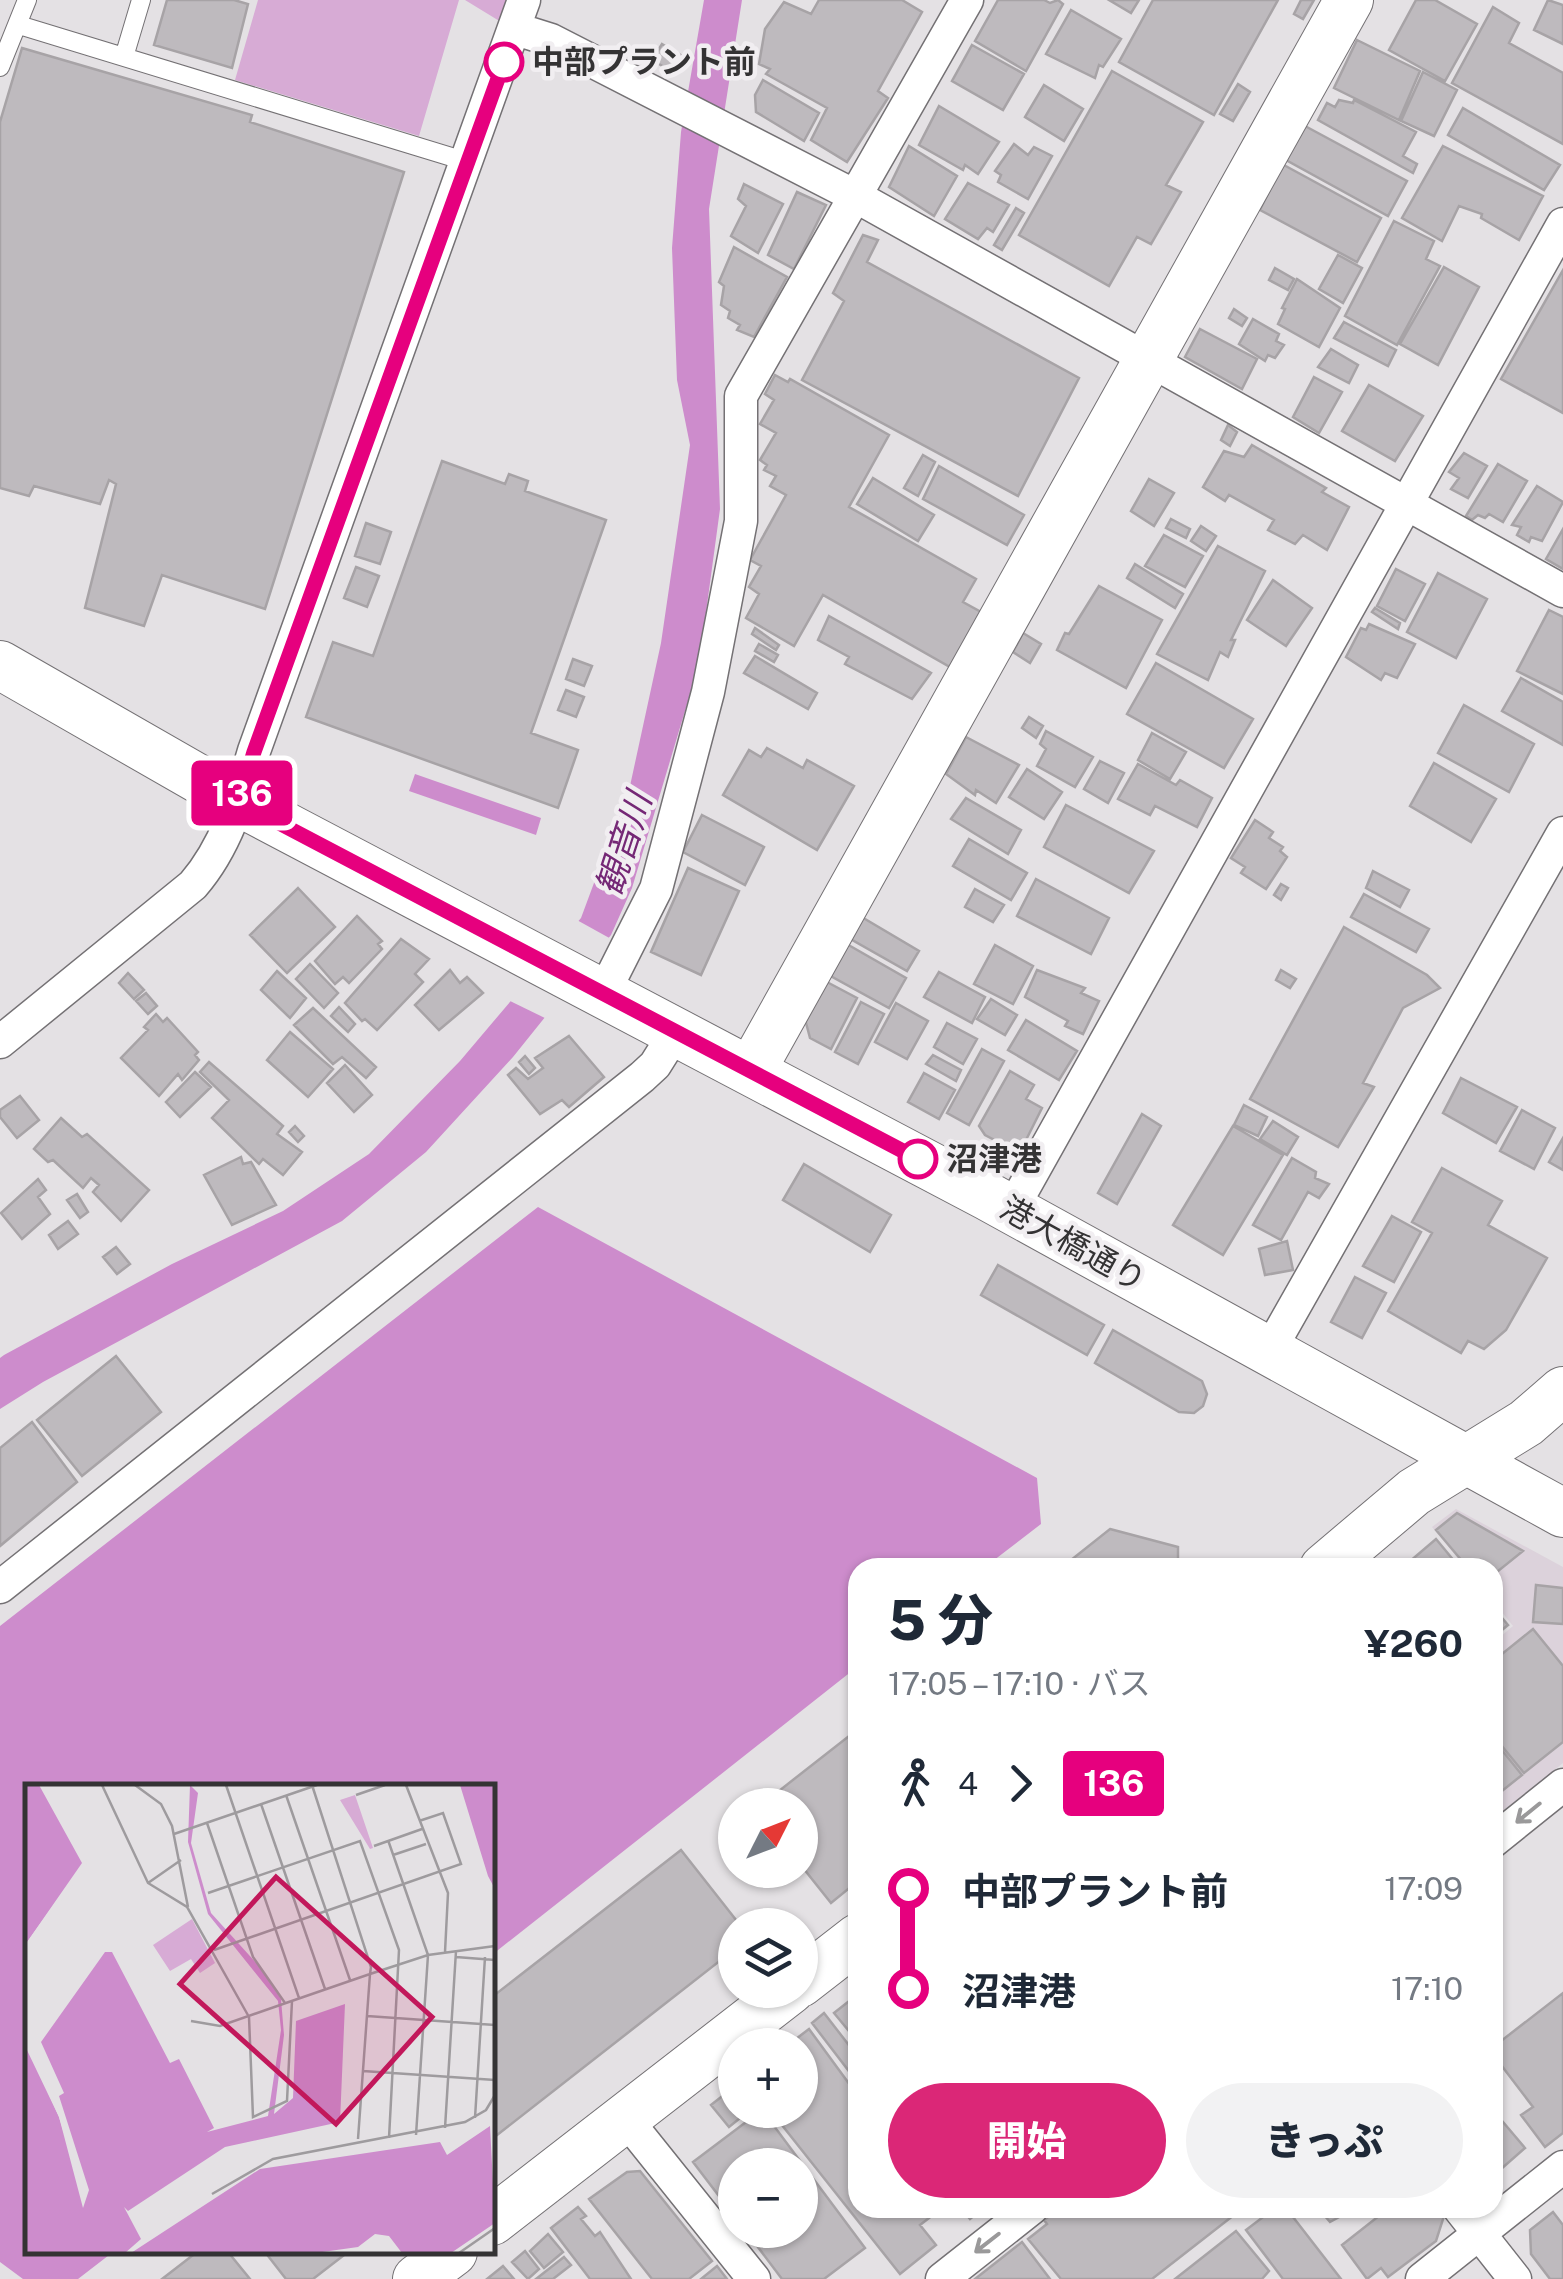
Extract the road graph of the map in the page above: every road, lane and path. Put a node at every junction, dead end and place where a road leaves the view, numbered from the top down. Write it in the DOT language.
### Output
graph roads {
  1 [pos="27,0"];
  2 [pos="141,0"];
  3 [pos="966,0"];
  4 [pos="1349,0"];
  5 [pos="520,15"];
  6 [pos="19,24"];
  7 [pos="124,57"];
  8 [pos="0,66"];
  9 [pos="468,162"];
  10 [pos="858,196"];
  11 [pos="1563,224"];
  12 [pos="1150,358"];
  13 [pos="1406,504"];
  14 [pos="1563,591"];
  15 [pos="0,665"];
  16 [pos="239,802"];
  17 [pos="1563,833"];
  18 [pos="593,986"];
  19 [pos="676,1030"];
  20 [pos="0,1042"];
  21 [pos="751,1071"];
  22 [pos="1012,1209"];
  23 [pos="1268,1353"];
  24 [pos="1563,1391"];
  25 [pos="1463,1460"];
  26 [pos="1563,1513"];
  27 [pos="1336,1558"];
  28 [pos="0,1587"];
  29 [pos="1563,1785"];
  30 [pos="1503,1833"];
  31 [pos="848,1946"];
  32 [pos="818,1968"];
  33 [pos="767,2008"];
  34 [pos="625,2118"];
  35 [pos="1563,2168"];
  36 [pos="1503,2216"];
  37 [pos="1019,2218"];
  38 [pos="1467,2218"];
  39 [pos="1500,2218"];
  40 [pos="495,2219"];
  41 [pos="1480,2234"];
  42 [pos="450,2254"];
  43 [pos="417,2279"];
  44 [pos="754,2279"];
  45 [pos="942,2279"];
  46 [pos="1422,2279"];
  47 [pos="1516,2279"];
  1 -- 6 [label="lane"];
  2 -- 7 [label="lane"];
  3 -- 10 [label="street"];
  4 -- 12 [label="street"];
  5 -- 9 [label="street"];
  5 -- 10 [label="street"];
  6 -- 7 [label="lane"];
  6 -- 8 [label="lane"];
  7 -- 9 [label="lane"];
  9 -- 16 [label="street"];
  10 -- 12 [label="street"];
  10 -- 18 [label="street"];
  11 -- 13 [label="street"];
  12 -- 13 [label="street"];
  12 -- 21 [label="street"];
  13 -- 14 [label="street"];
  13 -- 22 [label="street"];
  15 -- 16 [label="street, 港大橋通り"];
  16 -- 18 [label="street, 港大橋通り"];
  16 -- 20 [label="street"];
  17 -- 23 [label="street"];
  18 -- 19 [label="street, 港大橋通り"];
  19 -- 21 [label="street, 港大橋通り"];
  19 -- 28 [label="street"];
  21 -- 22 [label="street, 港大橋通り"];
  22 -- 23 [label="street, 港大橋通り"];
  23 -- 25 [label="street, 港大橋通り"];
  24 -- 25 [label="street"];
  25 -- 26 [label="street, 港大橋通り"];
  25 -- 27 [label="street"];
  29 -- 30 [label="street, one-way"];
  31 -- 32 [label="street"];
  33 -- 34 [label="street"];
  34 -- 40 [label="street"];
  34 -- 44 [label="street"];
  35 -- 36 [label="street"];
  37 -- 45 [label="street, one-way"];
  38 -- 41 [label="street"];
  39 -- 41 [label="street"];
  41 -- 46 [label="street"];
  41 -- 47 [label="street"];
  42 -- 43 [label="street"];
}
